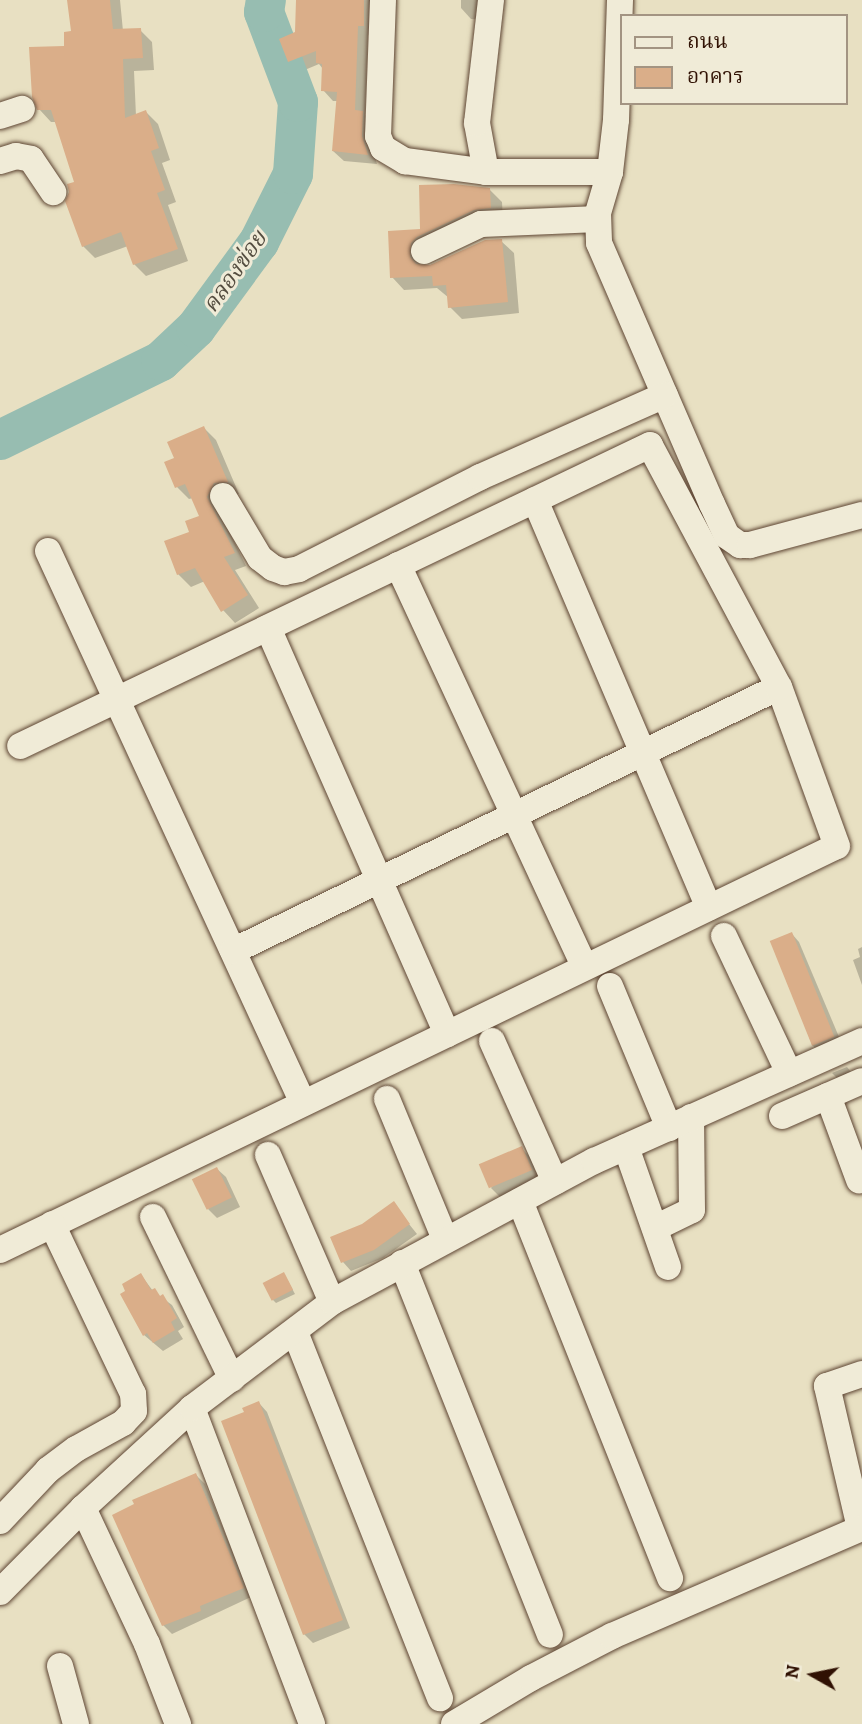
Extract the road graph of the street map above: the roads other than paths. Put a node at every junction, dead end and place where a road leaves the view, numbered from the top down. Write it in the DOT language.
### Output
graph roads {
  1 [pos="383,0"];
  2 [pos="491,0"];
  3 [pos="620,0"];
  4 [pos="0,161"];
  5 [pos="486,172"];
  6 [pos="610,172"];
  7 [pos="53,192"];
  8 [pos="597,219"];
  9 [pos="424,251"];
  10 [pos="665,395"];
  11 [pos="223,496"];
  12 [pos="535,500"];
  13 [pos="862,515"];
  14 [pos="48,551"];
  15 [pos="398,565"];
  16 [pos="268,628"];
  17 [pos="779,687"];
  18 [pos="117,700"];
  19 [pos="20,746"];
  20 [pos="643,753"];
  21 [pos="514,815"];
  22 [pos="379,880"];
  23 [pos="709,907"];
  24 [pos="724,936"];
  25 [pos="233,951"];
  26 [pos="586,967"];
  27 [pos="610,986"];
  28 [pos="447,1034"];
  29 [pos="492,1041"];
  30 [pos="862,1041"];
  31 [pos="789,1073"];
  32 [pos="862,1081"];
  33 [pos="828,1096"];
  34 [pos="387,1099"];
  35 [pos="303,1103"];
  36 [pos="782,1116"];
  37 [pos="680,1123"];
  38 [pos="626,1147"];
  39 [pos="268,1155"];
  40 [pos="859,1180"];
  41 [pos="555,1182"];
  42 [pos="520,1201"];
  43 [pos="153,1217"];
  44 [pos="52,1224"];
  45 [pos="655,1228"];
  46 [pos="445,1239"];
  47 [pos="0,1250"];
  48 [pos="402,1263"];
  49 [pos="668,1267"];
  50 [pos="332,1302"];
  51 [pos="295,1332"];
  52 [pos="862,1374"];
  53 [pos="232,1379"];
  54 [pos="192,1408"];
  55 [pos="854,1463"];
  56 [pos="83,1508"];
  57 [pos="0,1521"];
  58 [pos="861,1528"];
  59 [pos="670,1577"];
  60 [pos="0,1592"];
  61 [pos="550,1635"];
  62 [pos="60,1665"];
  63 [pos="440,1698"];
  64 [pos="76,1724"];
  65 [pos="178,1724"];
  66 [pos="312,1724"];
  67 [pos="454,1724"];
  1 -- 5 [label="street"];
  2 -- 5 [label="street"];
  3 -- 6 [label="street"];
  4 -- 7 [label="street"];
  5 -- 6 [label="street"];
  6 -- 8 [label="street"];
  8 -- 9 [label="street"];
  8 -- 10 [label="street"];
  10 -- 11 [label="street"];
  10 -- 13 [label="street"];
  12 -- 15 [label="street"];
  12 -- 17 [label="street"];
  12 -- 20 [label="street"];
  14 -- 18 [label="street"];
  15 -- 16 [label="street"];
  15 -- 21 [label="street"];
  16 -- 18 [label="street"];
  16 -- 22 [label="street"];
  17 -- 20 [label="street"];
  17 -- 23 [label="street"];
  18 -- 19 [label="street"];
  18 -- 25 [label="street"];
  20 -- 21 [label="street"];
  20 -- 23 [label="street"];
  21 -- 22 [label="street"];
  21 -- 26 [label="street"];
  22 -- 25 [label="street"];
  22 -- 28 [label="street"];
  23 -- 26 [label="street"];
  24 -- 31 [label="street"];
  25 -- 35 [label="street"];
  26 -- 28 [label="street"];
  27 -- 37 [label="street"];
  28 -- 35 [label="street"];
  29 -- 41 [label="street"];
  30 -- 31 [label="street"];
  31 -- 37 [label="street"];
  32 -- 33 [label="street"];
  33 -- 36 [label="street"];
  33 -- 40 [label="street"];
  34 -- 46 [label="street"];
  35 -- 44 [label="street"];
  37 -- 38 [label="street"];
  37 -- 45 [label="street"];
  38 -- 41 [label="street"];
  38 -- 45 [label="street"];
  39 -- 50 [label="street"];
  41 -- 42 [label="street"];
  42 -- 46 [label="street"];
  42 -- 59 [label="street"];
  43 -- 53 [label="street"];
  44 -- 47 [label="street"];
  44 -- 57 [label="street"];
  45 -- 49 [label="street"];
  46 -- 48 [label="street"];
  48 -- 50 [label="street"];
  48 -- 61 [label="street"];
  50 -- 51 [label="street"];
  51 -- 53 [label="street"];
  51 -- 63 [label="street"];
  52 -- 55 [label="street"];
  53 -- 54 [label="street"];
  54 -- 56 [label="street"];
  54 -- 66 [label="street"];
  55 -- 58 [label="street"];
  56 -- 60 [label="street"];
  56 -- 65 [label="street"];
  58 -- 67 [label="street"];
  62 -- 64 [label="street"];
}
